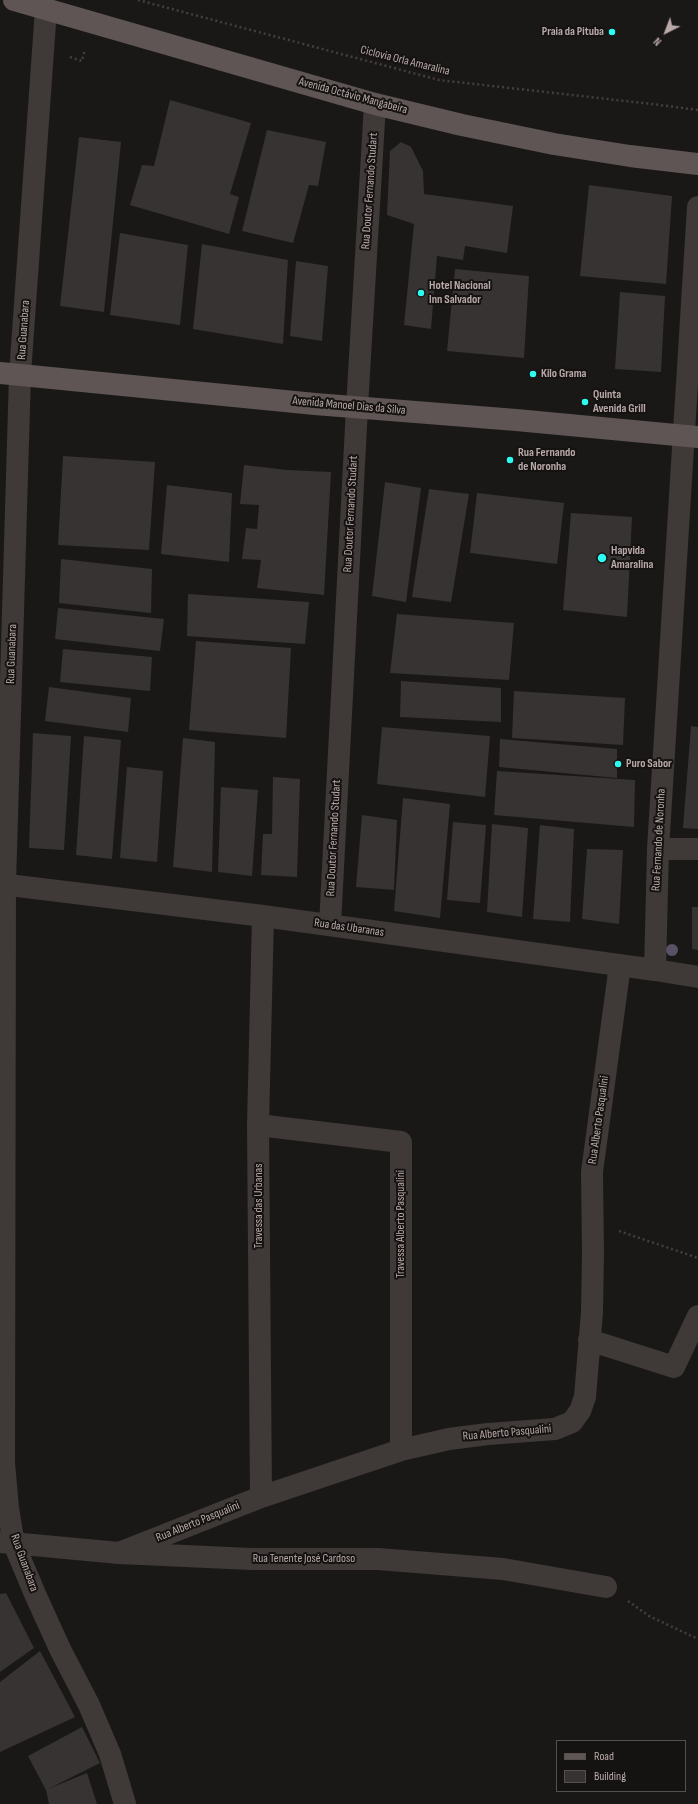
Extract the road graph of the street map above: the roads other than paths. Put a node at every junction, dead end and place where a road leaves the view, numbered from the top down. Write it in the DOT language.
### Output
graph roads {
  1 [pos="14,0"];
  2 [pos="46,9"];
  3 [pos="375,104"];
  4 [pos="698,164"];
  5 [pos="698,207"];
  6 [pos="10,374"];
  7 [pos="357,407"];
  8 [pos="691,437"];
  9 [pos="658,849"];
  10 [pos="698,849"];
  11 [pos="2,884"];
  12 [pos="263,916"];
  13 [pos="330,925"];
  14 [pos="620,965"];
  15 [pos="655,970"];
  16 [pos="698,977"];
  17 [pos="258,1125"];
  18 [pos="2,1214"];
  19 [pos="698,1316"];
  20 [pos="589,1340"];
  21 [pos="401,1450"];
  22 [pos="261,1497"];
  23 [pos="7,1543"];
  24 [pos="119,1553"];
  25 [pos="606,1587"];
  26 [pos="125,1804"];
  1 -- 2 [label="main road, Avenida Octávio Mangabeira"];
  2 -- 3 [label="main road, Avenida Octávio Mangabeira"];
  2 -- 6 [label="street, Rua Guanabara"];
  3 -- 4 [label="main road, Avenida Octávio Mangabeira"];
  3 -- 7 [label="street, Rua Doutor Fernando Studart"];
  5 -- 8 [label="street, Rua Fernando de Noronha"];
  6 -- 7 [label="main road, Avenida Manoel Dias da Silva"];
  6 -- 11 [label="street, Rua Guanabara"];
  7 -- 8 [label="main road, Avenida Manoel Dias da Silva"];
  7 -- 13 [label="street, Rua Doutor Fernando Studart"];
  8 -- 9 [label="street, Rua Fernando de Noronha"];
  9 -- 10 [label="street"];
  9 -- 15 [label="street, Rua Fernando de Noronha"];
  11 -- 12 [label="street, Rua das Ubaranas"];
  11 -- 18 [label="street, Rua Guanabara"];
  12 -- 13 [label="street, Rua das Ubaranas"];
  12 -- 17 [label="street, Travessa das Urbanas"];
  13 -- 14 [label="street, Rua das Ubaranas"];
  14 -- 15 [label="street, Rua das Ubaranas"];
  14 -- 20 [label="street, Rua Alberto Pasqualini"];
  15 -- 16 [label="street, Rua das Ubaranas"];
  17 -- 21 [label="street, Travessa Alberto Pasqualini"];
  17 -- 22 [label="street, Travessa das Urbanas"];
  18 -- 23 [label="street, Rua Guanabara"];
  19 -- 20 [label="street"];
  20 -- 21 [label="street, Rua Alberto Pasqualini"];
  21 -- 22 [label="street, Rua Alberto Pasqualini"];
  22 -- 24 [label="street, Rua Alberto Pasqualini"];
  23 -- 24 [label="street, Rua Tenente José Cardoso"];
  23 -- 26 [label="street, Rua Guanabara"];
  24 -- 25 [label="street, Rua Tenente José Cardoso"];
}
